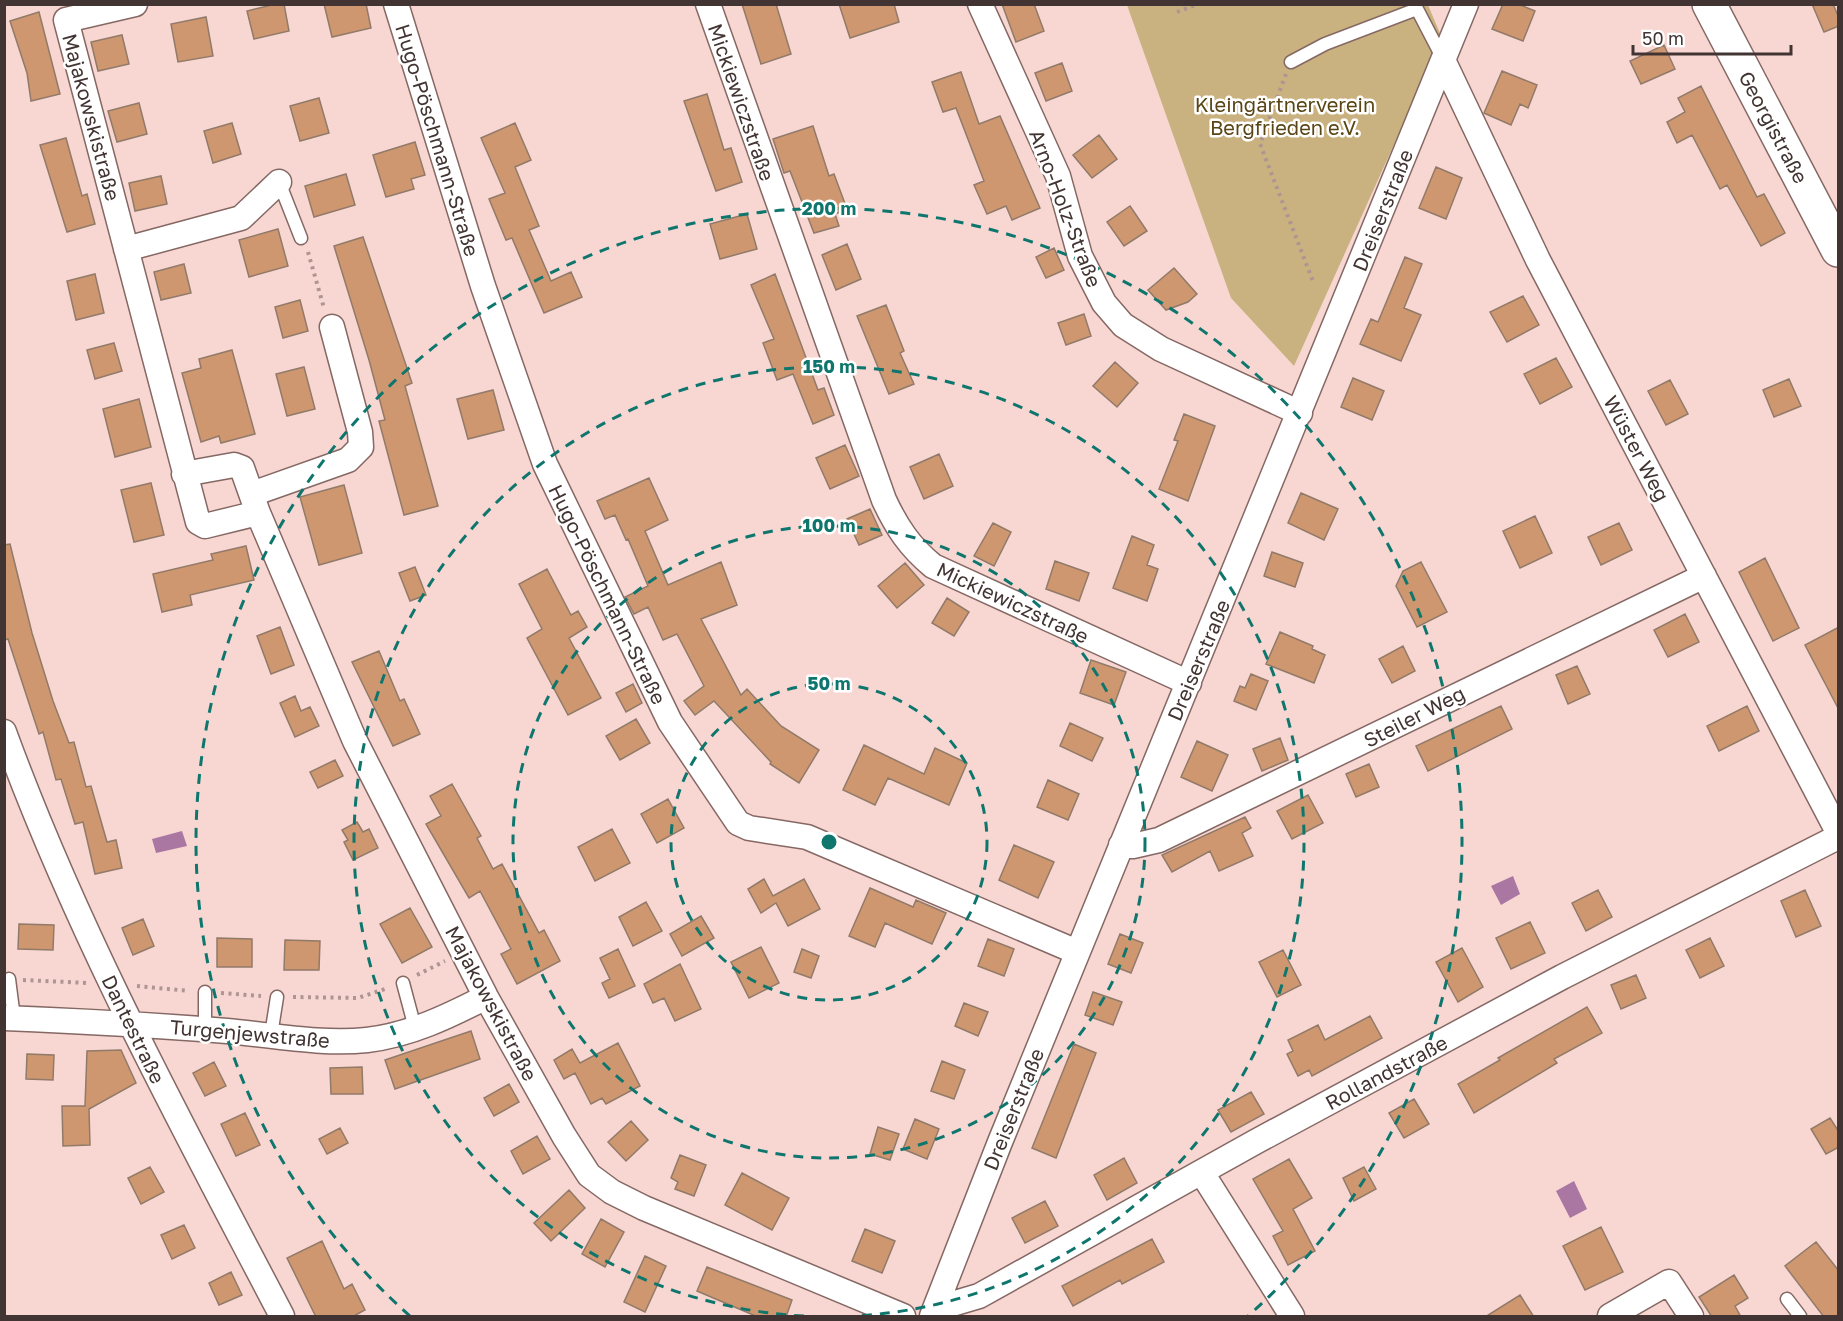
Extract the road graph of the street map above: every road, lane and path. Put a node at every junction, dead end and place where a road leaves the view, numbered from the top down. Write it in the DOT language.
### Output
graph roads {
  1 [pos="135,4"];
  2 [pos="396,4"];
  3 [pos="708,4"];
  4 [pos="980,4"];
  5 [pos="1198,4"];
  6 [pos="1466,4"];
  7 [pos="1709,4"];
  8 [pos="1177,12"];
  9 [pos="1443,60"];
  10 [pos="1291,62"];
  11 [pos="279,182"];
  12 [pos="301,238"];
  13 [pos="126,249"];
  14 [pos="1839,250"];
  15 [pos="1314,284"];
  16 [pos="332,327"];
  17 [pos="1300,413"];
  18 [pos="184,474"];
  19 [pos="255,504"];
  20 [pos="1704,576"];
  21 [pos="1189,683"];
  22 [pos="4,732"];
  23 [pos="1839,832"];
  24 [pos="1839,837"];
  25 [pos="1121,845"];
  26 [pos="464,951"];
  27 [pos="1077,952"];
  28 [pos="9,979"];
  29 [pos="403,983"];
  30 [pos="112,984"];
  31 [pos="205,992"];
  32 [pos="277,997"];
  33 [pos="486,997"];
  34 [pos="9,1018"];
  35 [pos="129,1023"];
  36 [pos="205,1029"];
  37 [pos="415,1029"];
  38 [pos="271,1035"];
  39 [pos="1202,1173"];
  40 [pos="1787,1299"];
  41 [pos="934,1313"];
  42 [pos="282,1317"];
  43 [pos="903,1317"];
  44 [pos="1292,1317"];
  45 [pos="1610,1317"];
  46 [pos="1691,1317"];
  47 [pos="1800,1317"];
  1 -- 13 [label="street, Majakowskistraße"];
  2 -- 27 [label="street, Hugo-Pöschmann-Straße"];
  3 -- 21 [label="street, Mickiewiczstraße"];
  4 -- 17 [label="street, Arno-Holz-Straße"];
  5 -- 8 [label="path"];
  6 -- 9 [label="street, Dreiserstraße"];
  7 -- 14 [label="street, Georgistraße"];
  9 -- 10 [label="lane"];
  9 -- 17 [label="street, Dreiserstraße"];
  9 -- 20 [label="street, Wüster Weg"];
  10 -- 15 [label="path"];
  11 -- 12 [label="lane"];
  11 -- 13 [label="street"];
  12 -- 16 [label="path"];
  13 -- 18 [label="street, Majakowskistraße"];
  16 -- 19 [label="street, Majakowskistraße"];
  17 -- 21 [label="street, Dreiserstraße"];
  18 -- 19 [label="street, Majakowskistraße"];
  18 -- 19 [label="street, Majakowskistraße"];
  19 -- 26 [label="street, Majakowskistraße"];
  20 -- 23 [label="street, Wüster Weg"];
  20 -- 25 [label="street, Steiler Weg"];
  21 -- 25 [label="street, Dreiserstraße"];
  22 -- 30 [label="street, Dantestraße"];
  24 -- 39 [label="street, Rollandstraße"];
  25 -- 27 [label="street, Dreiserstraße"];
  26 -- 29 [label="path"];
  26 -- 33 [label="street, Majakowskistraße"];
  27 -- 41 [label="street, Dreiserstraße"];
  28 -- 30 [label="path"];
  28 -- 34 [label="lane"];
  29 -- 32 [label="path"];
  29 -- 37 [label="lane"];
  30 -- 31 [label="path"];
  30 -- 35 [label="street, Dantestraße"];
  31 -- 32 [label="path"];
  31 -- 36 [label="lane"];
  32 -- 38 [label="lane"];
  33 -- 37 [label="street, Turgenjewstraße"];
  33 -- 43 [label="street, Majakowskistraße"];
  34 -- 35 [label="street, Turgenjewstraße"];
  35 -- 36 [label="street, Turgenjewstraße"];
  35 -- 42 [label="street, Dantestraße"];
  36 -- 38 [label="street, Turgenjewstraße"];
  37 -- 38 [label="street, Turgenjewstraße"];
  39 -- 41 [label="street, Rollandstraße"];
  39 -- 44 [label="street"];
  40 -- 47 [label="lane"];
  45 -- 46 [label="street"];
}
